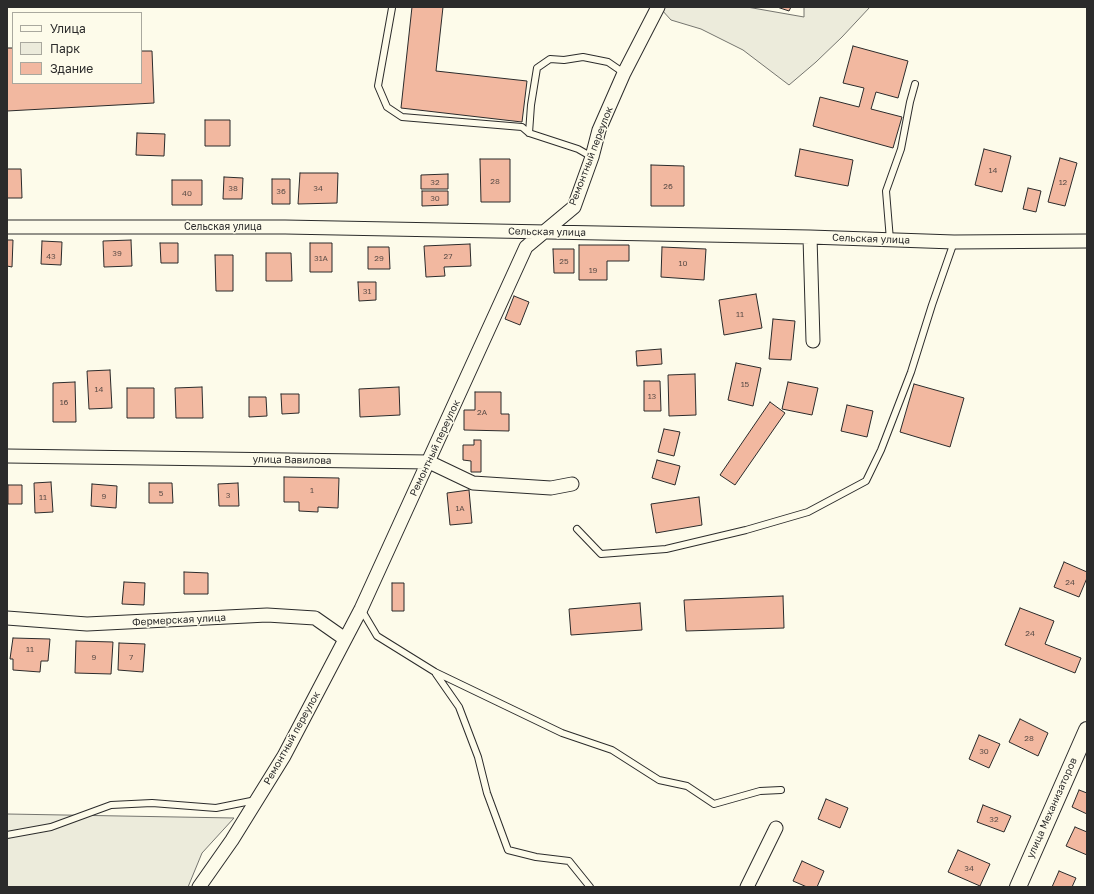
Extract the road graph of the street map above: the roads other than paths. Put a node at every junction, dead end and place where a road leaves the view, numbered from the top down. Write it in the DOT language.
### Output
graph roads {
  1 [pos="658,7"];
  2 [pos="392,8"];
  3 [pos="624,73"];
  4 [pos="915,84"];
  5 [pos="529,133"];
  6 [pos="592,157"];
  7 [pos="7,227"];
  8 [pos="544,232"];
  9 [pos="810,237"];
  10 [pos="890,240"];
  11 [pos="1087,241"];
  12 [pos="954,242"];
  13 [pos="813,341"];
  14 [pos="7,456"];
  15 [pos="429,462"];
  16 [pos="572,484"];
  17 [pos="577,529"];
  18 [pos="361,609"];
  19 [pos="7,618"];
  20 [pos="345,639"];
  21 [pos="435,672"];
  22 [pos="1087,730"];
  23 [pos="781,790"];
  24 [pos="257,800"];
  25 [pos="776,828"];
  26 [pos="7,835"];
  27 [pos="199,887"];
  28 [pos="590,887"];
  29 [pos="747,887"];
  30 [pos="1018,887"];
  1 -- 3 [label="street, Ремонтный переулок"];
  2 -- 5 [label="lane"];
  3 -- 5 [label="lane"];
  3 -- 6 [label="street, Ремонтный переулок"];
  4 -- 10 [label="lane"];
  5 -- 6 [label="lane"];
  6 -- 8 [label="street, Ремонтный переулок"];
  7 -- 8 [label="street, Сельская улица"];
  8 -- 9 [label="street, Сельская улица"];
  8 -- 15 [label="street, Ремонтный переулок"];
  9 -- 10 [label="street, Сельская улица"];
  9 -- 13 [label="street"];
  10 -- 12 [label="street, Сельская улица"];
  11 -- 12 [label="street, Сельская улица"];
  12 -- 17 [label="lane"];
  14 -- 15 [label="street, улица Вавилова"];
  15 -- 16 [label="street, улица Вавилова"];
  15 -- 18 [label="street, Ремонтный переулок"];
  18 -- 20 [label="street, Ремонтный переулок"];
  18 -- 21 [label="lane"];
  19 -- 20 [label="street, Фермерская улица"];
  20 -- 24 [label="street, Ремонтный переулок"];
  21 -- 23 [label="lane"];
  21 -- 28 [label="lane"];
  22 -- 30 [label="street, улица Механизаторов"];
  24 -- 26 [label="lane"];
  24 -- 27 [label="street, Ремонтный переулок"];
  25 -- 29 [label="street"];
}
